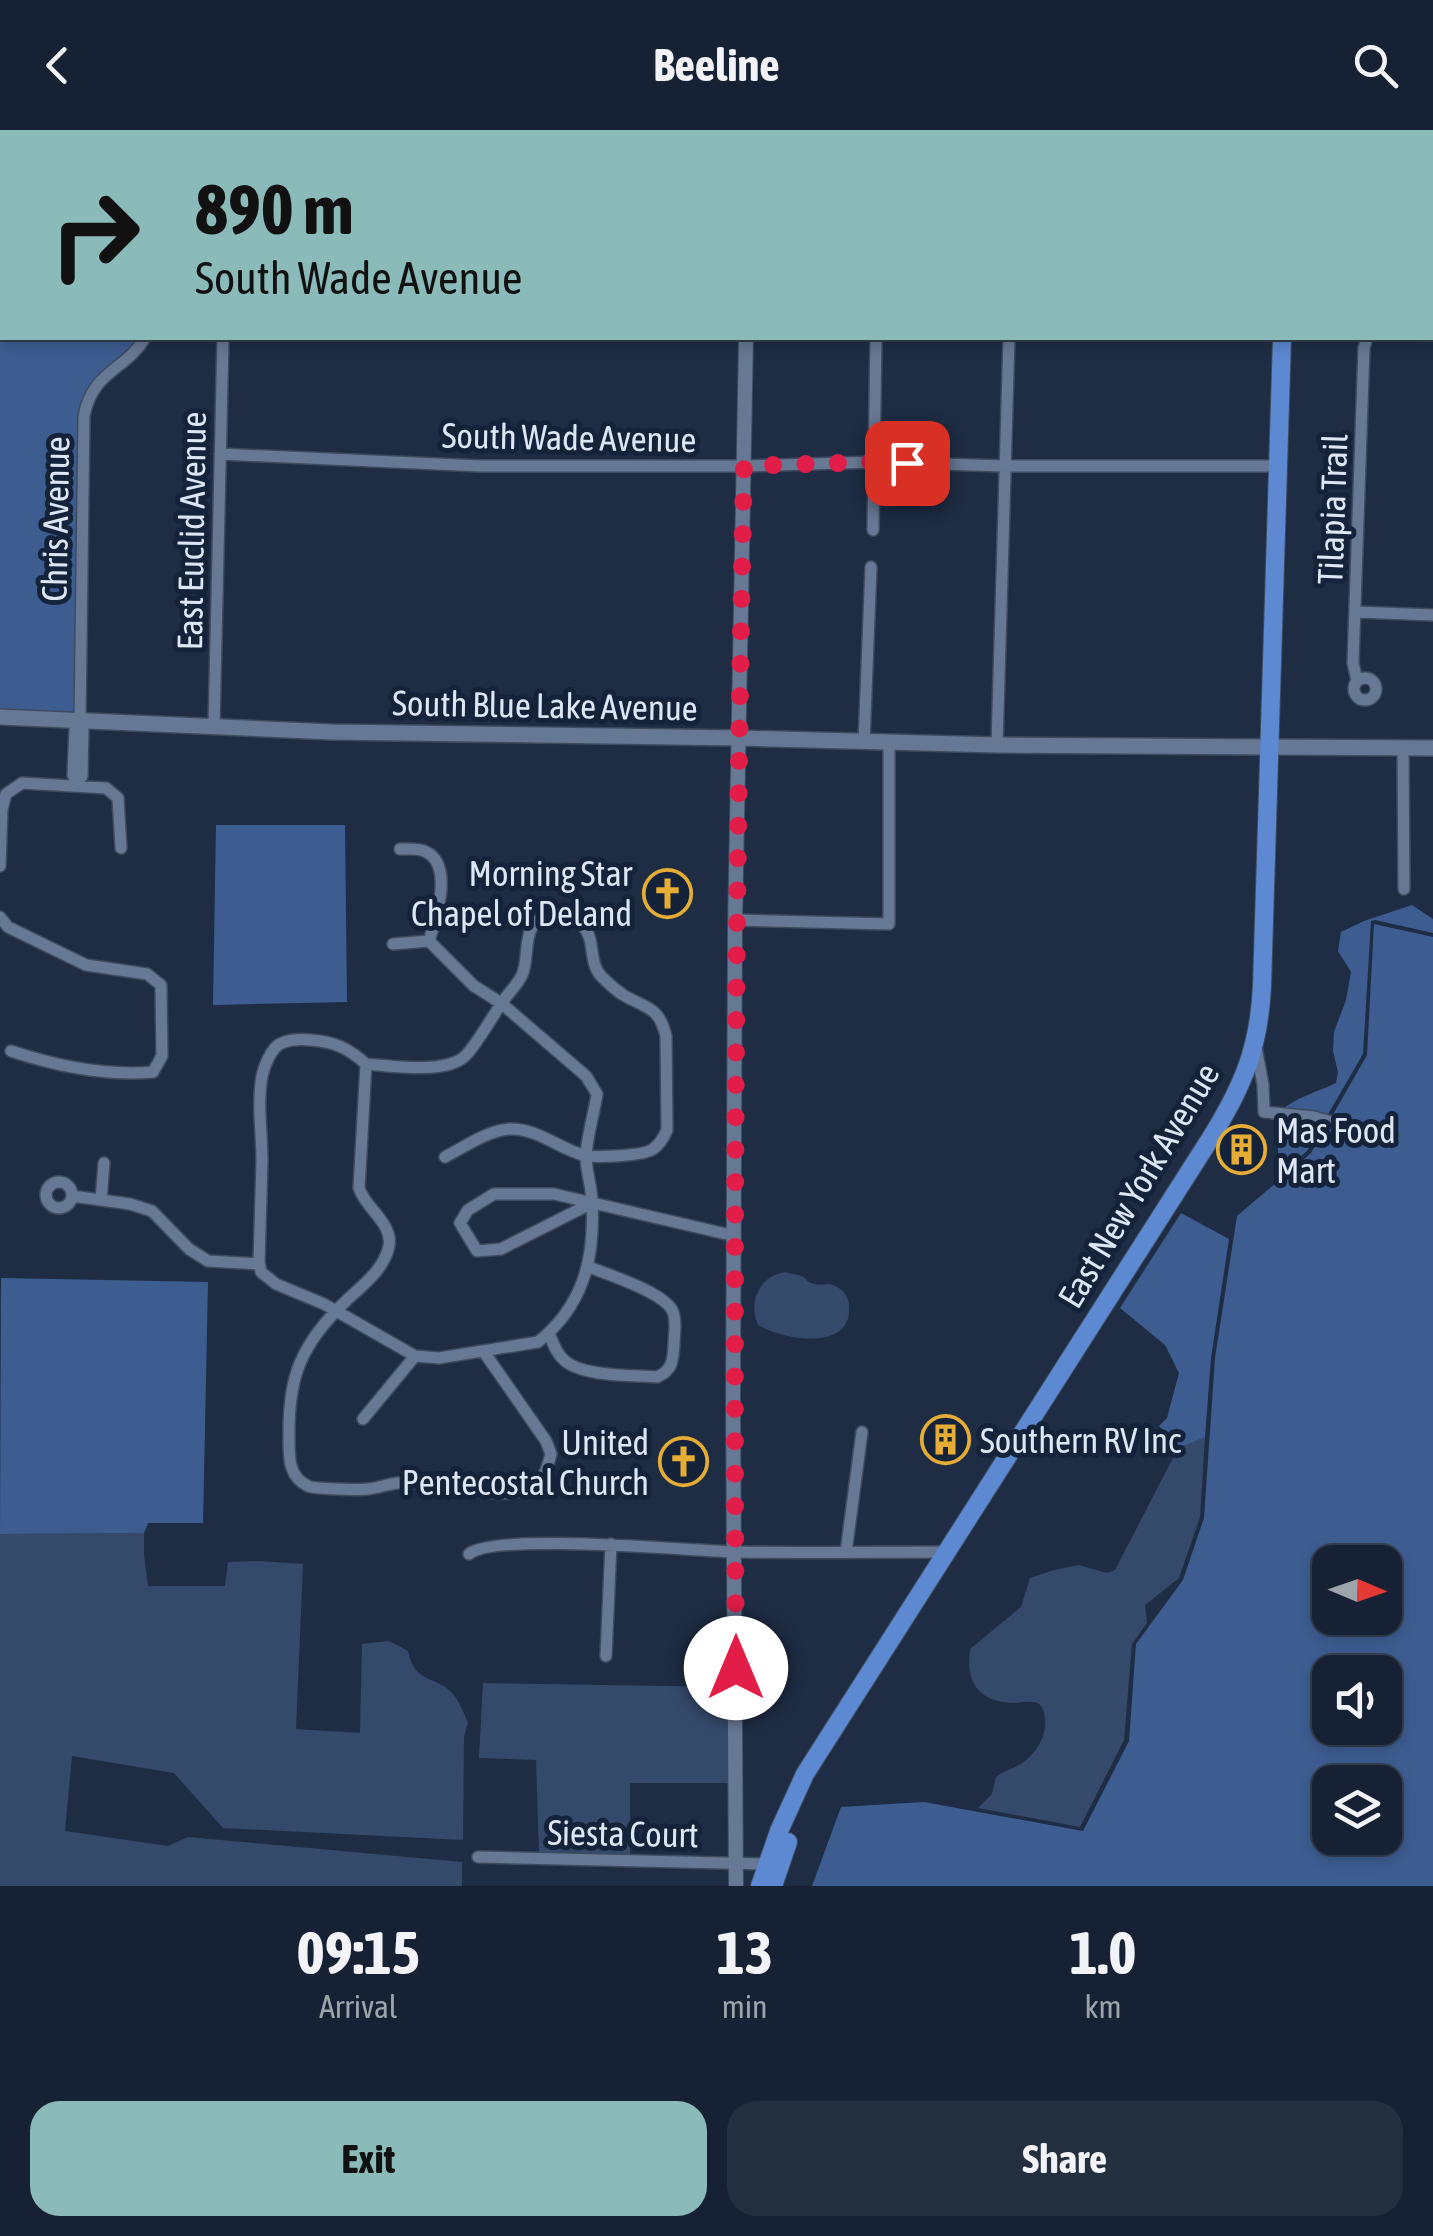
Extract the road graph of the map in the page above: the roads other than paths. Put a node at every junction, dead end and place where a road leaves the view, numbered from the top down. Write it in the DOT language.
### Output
graph roads {
  1 [pos="144,340"];
  2 [pos="222,340"];
  3 [pos="746,340"];
  4 [pos="876,340"];
  5 [pos="1009,340"];
  6 [pos="1282,340"];
  7 [pos="1366,340"];
  8 [pos="220,454"];
  9 [pos="874,462"];
  10 [pos="744,466"];
  11 [pos="1005,466"];
  12 [pos="1278,466"];
  13 [pos="873,530"];
  14 [pos="871,567"];
  15 [pos="1356,612"];
  16 [pos="1433,615"];
  17 [pos="1357,681"];
  18 [pos="0,717"];
  19 [pos="80,722"];
  20 [pos="214,726"];
  21 [pos="738,738"];
  22 [pos="864,742"];
  23 [pos="888,743"];
  24 [pos="997,746"];
  25 [pos="1270,747"];
  26 [pos="1433,748"];
  27 [pos="1403,749"];
  28 [pos="77,784"];
  29 [pos="121,848"];
  30 [pos="400,849"];
  31 [pos="0,866"];
  32 [pos="1404,890"];
  33 [pos="0,917"];
  34 [pos="736,920"];
  35 [pos="429,941"];
  36 [pos="393,944"];
  37 [pos="502,1003"];
  38 [pos="1256,1044"];
  39 [pos="11,1052"];
  40 [pos="366,1064"];
  41 [pos="1392,1135"];
  42 [pos="586,1156"];
  43 [pos="444,1157"];
  44 [pos="104,1164"];
  45 [pos="72,1196"];
  46 [pos="101,1200"];
  47 [pos="592,1203"];
  48 [pos="735,1236"];
  49 [pos="260,1264"];
  50 [pos="589,1267"];
  51 [pos="335,1311"];
  52 [pos="550,1333"];
  53 [pos="484,1352"];
  54 [pos="415,1356"];
  55 [pos="363,1420"];
  56 [pos="862,1432"];
  57 [pos="611,1544"];
  58 [pos="735,1552"];
  59 [pos="846,1552"];
  60 [pos="947,1552"];
  61 [pos="469,1554"];
  62 [pos="606,1656"];
  63 [pos="478,1857"];
  64 [pos="774,1860"];
  65 [pos="737,1864"];
  66 [pos="739,1886"];
  67 [pos="760,1886"];
  68 [pos="773,1886"];
  1 -- 19 [label="street, Chris Avenue"];
  2 -- 8 [label="street, East Euclid Avenue"];
  3 -- 10 [label="street"];
  4 -- 9 [label="street"];
  5 -- 11 [label="street"];
  6 -- 12 [label="main road, East New York Avenue"];
  7 -- 15 [label="street, Tilapia Trail"];
  8 -- 10 [label="street, South Wade Avenue"];
  8 -- 20 [label="street, East Euclid Avenue"];
  9 -- 10 [label="street, South Wade Avenue"];
  9 -- 11 [label="street, South Wade Avenue"];
  9 -- 13 [label="street"];
  10 -- 21 [label="street"];
  11 -- 12 [label="street, South Wade Avenue"];
  11 -- 24 [label="street"];
  12 -- 25 [label="main road, East New York Avenue"];
  14 -- 22 [label="street"];
  15 -- 16 [label="street"];
  15 -- 17 [label="street, Tilapia Trail"];
  18 -- 19 [label="main road, South Blue Lake Avenue"];
  19 -- 20 [label="main road, South Blue Lake Avenue"];
  19 -- 28 [label="street, Chris Avenue"];
  20 -- 21 [label="main road, South Blue Lake Avenue"];
  21 -- 22 [label="main road, South Blue Lake Avenue"];
  21 -- 34 [label="street"];
  22 -- 23 [label="main road, South Blue Lake Avenue"];
  23 -- 24 [label="main road, South Blue Lake Avenue"];
  23 -- 34 [label="street"];
  24 -- 25 [label="main road, South Blue Lake Avenue"];
  25 -- 27 [label="main road, South Blue Lake Avenue"];
  25 -- 38 [label="main road, East New York Avenue"];
  26 -- 27 [label="main road, South Blue Lake Avenue"];
  27 -- 32 [label="street"];
  28 -- 29 [label="street"];
  28 -- 31 [label="street"];
  30 -- 35 [label="street"];
  33 -- 39 [label="street"];
  34 -- 48 [label="street"];
  35 -- 36 [label="street"];
  35 -- 37 [label="street"];
  37 -- 40 [label="street"];
  37 -- 42 [label="street"];
  37 -- 42 [label="street"];
  38 -- 41 [label="street"];
  38 -- 60 [label="main road, East New York Avenue"];
  40 -- 49 [label="street"];
  40 -- 51 [label="street"];
  42 -- 43 [label="street"];
  42 -- 47 [label="street"];
  44 -- 46 [label="street"];
  45 -- 46 [label="street"];
  46 -- 49 [label="street"];
  47 -- 47 [label="street"];
  47 -- 48 [label="street"];
  47 -- 50 [label="street"];
  48 -- 58 [label="street"];
  49 -- 51 [label="street"];
  50 -- 52 [label="street"];
  50 -- 52 [label="street"];
  51 -- 53 [label="street"];
  51 -- 54 [label="street"];
  52 -- 53 [label="street"];
  53 -- 54 [label="street"];
  54 -- 55 [label="street"];
  56 -- 59 [label="street"];
  57 -- 58 [label="street"];
  57 -- 61 [label="street"];
  57 -- 62 [label="street"];
  58 -- 59 [label="street"];
  58 -- 65 [label="street"];
  59 -- 60 [label="street"];
  60 -- 64 [label="main road, East New York Avenue"];
  63 -- 65 [label="street, Siesta Court"];
  64 -- 65 [label="street, Siesta Court"];
  64 -- 67 [label="main road, East New York Avenue"];
  64 -- 68 [label="main road, East New York Avenue"];
  65 -- 66 [label="street"];
}
